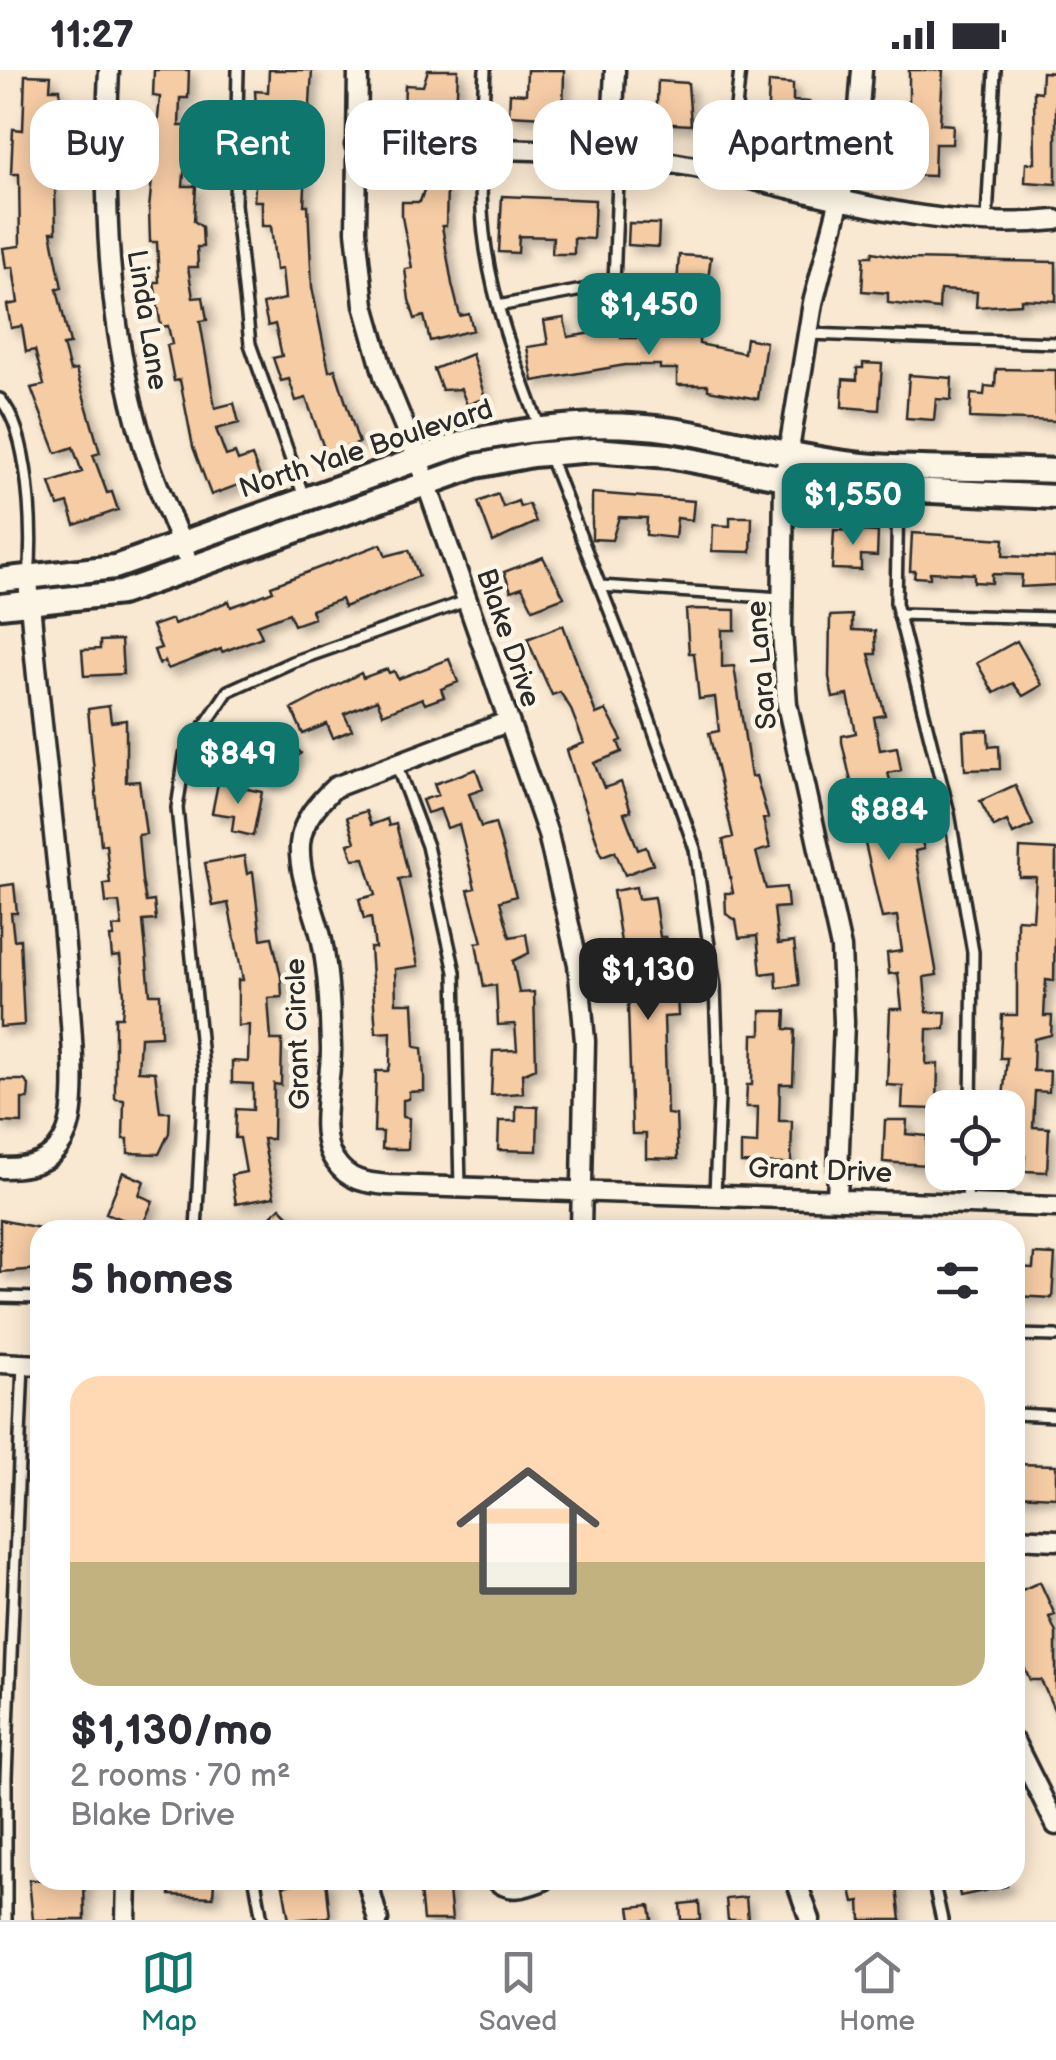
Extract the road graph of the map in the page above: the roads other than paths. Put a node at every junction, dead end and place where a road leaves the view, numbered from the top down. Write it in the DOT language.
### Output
graph roads {
  1 [pos="109,70"];
  2 [pos="238,70"];
  3 [pos="358,70"];
  4 [pos="485,70"];
  5 [pos="615,70"];
  6 [pos="740,70"];
  7 [pos="862,70"];
  8 [pos="994,70"];
  9 [pos="357,100"];
  10 [pos="484,100"];
  11 [pos="615,100"];
  12 [pos="737,100"];
  13 [pos="356,190"];
  14 [pos="483,190"];
  15 [pos="615,190"];
  16 [pos="784,190"];
  17 [pos="838,204"];
  18 [pos="987,219"];
  19 [pos="1056,220"];
  20 [pos="498,306"];
  21 [pos="807,334"];
  22 [pos="1056,342"];
  23 [pos="0,399"];
  24 [pos="540,428"];
  25 [pos="548,454"];
  26 [pos="784,454"];
  27 [pos="418,459"];
  28 [pos="1056,471"];
  29 [pos="784,480"];
  30 [pos="426,484"];
  31 [pos="898,492"];
  32 [pos="1056,498"];
  33 [pos="305,499"];
  34 [pos="181,544"];
  35 [pos="190,568"];
  36 [pos="28,579"];
  37 [pos="0,580"];
  38 [pos="600,586"];
  39 [pos="782,598"];
  40 [pos="466,601"];
  41 [pos="30,605"];
  42 [pos="0,606"];
  43 [pos="898,614"];
  44 [pos="1056,618"];
  45 [pos="507,722"];
  46 [pos="396,764"];
  47 [pos="971,1090"];
  48 [pos="0,1168"];
  49 [pos="460,1187"];
  50 [pos="582,1190"];
  51 [pos="967,1190"];
  52 [pos="715,1194"];
  53 [pos="837,1198"];
  54 [pos="967,1204"];
  55 [pos="1056,1207"];
  56 [pos="197,1220"];
  57 [pos="581,1220"];
  58 [pos="0,1297"];
  59 [pos="30,1298"];
  60 [pos="1025,1334"];
  61 [pos="1056,1336"];
  62 [pos="0,1364"];
  63 [pos="30,1365"];
  64 [pos="30,1397"];
  65 [pos="1025,1414"];
  66 [pos="1056,1416"];
  67 [pos="1025,1538"];
  68 [pos="1056,1540"];
  69 [pos="1025,1763"];
  70 [pos="1056,1825"];
  71 [pos="127,1890"];
  72 [pos="257,1890"];
  73 [pos="370,1890"];
  74 [pos="800,1890"];
  75 [pos="936,1890"];
  76 [pos="6,1920"];
  77 [pos="126,1920"];
  78 [pos="262,1920"];
  79 [pos="378,1920"];
  80 [pos="810,1920"];
  81 [pos="942,1920"];
  1 -- 34 [label="street, Linda Lane"];
  2 -- 33 [label="lane"];
  3 -- 9 [label="street, Blake Drive"];
  4 -- 10 [label="lane"];
  5 -- 11 [label="street"];
  6 -- 12 [label="lane"];
  7 -- 17 [label="street, Sara Lane"];
  8 -- 18 [label="lane"];
  13 -- 27 [label="street, Blake Drive"];
  14 -- 20 [label="lane"];
  15 -- 20 [label="lane"];
  16 -- 17 [label="street"];
  17 -- 18 [label="street"];
  17 -- 21 [label="street, Sara Lane"];
  18 -- 19 [label="street"];
  20 -- 24 [label="lane"];
  21 -- 22 [label="lane"];
  21 -- 26 [label="street, Sara Lane"];
  23 -- 36 [label="lane"];
  24 -- 26 [label="street, North Yale Boulevard"];
  24 -- 27 [label="street, North Yale Boulevard"];
  25 -- 29 [label="street, North Yale Boulevard"];
  25 -- 30 [label="street, North Yale Boulevard"];
  25 -- 38 [label="lane"];
  26 -- 28 [label="street, North Yale Boulevard"];
  26 -- 29 [label="street, Sara Lane"];
  27 -- 30 [label="street, Blake Drive"];
  27 -- 33 [label="street, North Yale Boulevard"];
  29 -- 31 [label="street, North Yale Boulevard"];
  29 -- 39 [label="street, Sara Lane"];
  30 -- 35 [label="street, North Yale Boulevard"];
  30 -- 40 [label="street, Blake Drive"];
  31 -- 32 [label="street, North Yale Boulevard"];
  31 -- 43 [label="lane"];
  33 -- 34 [label="street, North Yale Boulevard"];
  34 -- 35 [label="street, Linda Lane"];
  34 -- 36 [label="street, North Yale Boulevard"];
  35 -- 41 [label="street, North Yale Boulevard"];
  36 -- 37 [label="street, North Yale Boulevard"];
  36 -- 41 [label="street"];
  38 -- 39 [label="lane"];
  38 -- 52 [label="lane"];
  39 -- 53 [label="street, Sara Lane"];
  40 -- 45 [label="street, Blake Drive"];
  40 -- 56 [label="lane"];
  41 -- 42 [label="street, North Yale Boulevard"];
  41 -- 48 [label="street"];
  43 -- 44 [label="lane"];
  43 -- 47 [label="lane"];
  45 -- 46 [label="street, Grant Circle"];
  45 -- 50 [label="street, Blake Drive"];
  46 -- 49 [label="lane"];
  46 -- 49 [label="street, Grant Circle"];
  49 -- 50 [label="street, Grant Circle"];
  50 -- 52 [label="street, Grant Drive"];
  50 -- 57 [label="street, Blake Drive"];
  51 -- 54 [label="lane"];
  52 -- 53 [label="street, Grant Drive"];
  53 -- 54 [label="street, Grant Drive"];
  54 -- 55 [label="street, Grant Drive"];
  58 -- 59 [label="lane"];
  60 -- 61 [label="lane"];
  62 -- 63 [label="street"];
  64 -- 76 [label="lane"];
  65 -- 66 [label="lane"];
  67 -- 68 [label="street"];
  69 -- 70 [label="street"];
  71 -- 77 [label="street"];
  72 -- 78 [label="lane"];
  73 -- 79 [label="street"];
  74 -- 80 [label="street"];
  75 -- 81 [label="lane"];
}
